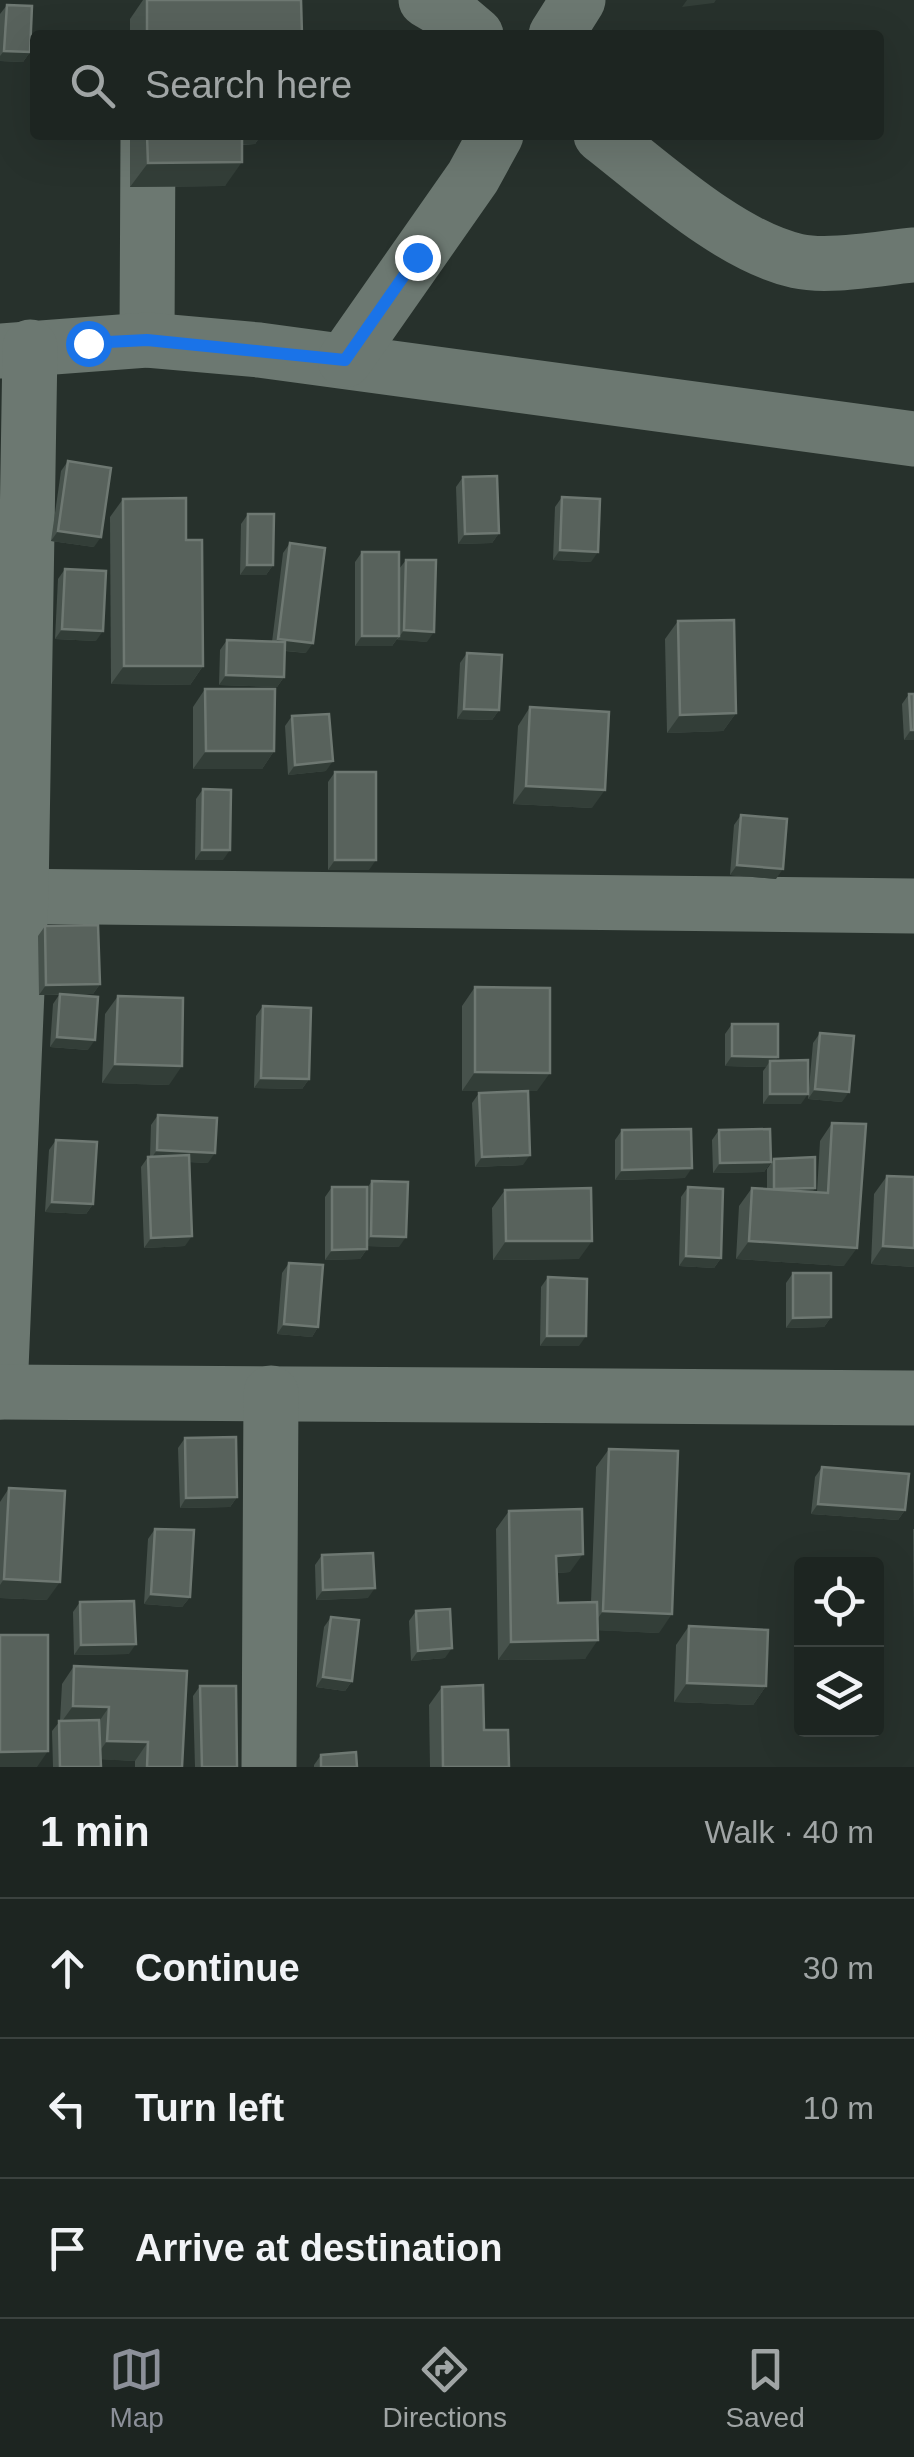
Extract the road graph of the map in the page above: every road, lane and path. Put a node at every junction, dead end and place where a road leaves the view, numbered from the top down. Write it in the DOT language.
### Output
graph roads {
  1 [pos="426,0"];
  2 [pos="578,0"];
  3 [pos="470,30"];
  4 [pos="559,30"];
  5 [pos="148,140"];
  6 [pos="493,140"];
  7 [pos="608,140"];
  8 [pos="914,255"];
  9 [pos="147,340"];
  10 [pos="15,349"];
  11 [pos="345,360"];
  12 [pos="914,439"];
  13 [pos="11,896"];
  14 [pos="914,906"];
  15 [pos="0,1392"];
  16 [pos="271,1393"];
  17 [pos="914,1398"];
  18 [pos="269,1767"];
  1 -- 3 [label="street"];
  2 -- 4 [label="street"];
  5 -- 9 [label="street"];
  6 -- 11 [label="street"];
  7 -- 8 [label="street"];
  9 -- 10 [label="street"];
  9 -- 11 [label="street"];
  10 -- 13 [label="street"];
  11 -- 12 [label="street"];
  13 -- 14 [label="street"];
  13 -- 15 [label="street"];
  15 -- 16 [label="street"];
  16 -- 17 [label="street"];
  16 -- 18 [label="street"];
}
